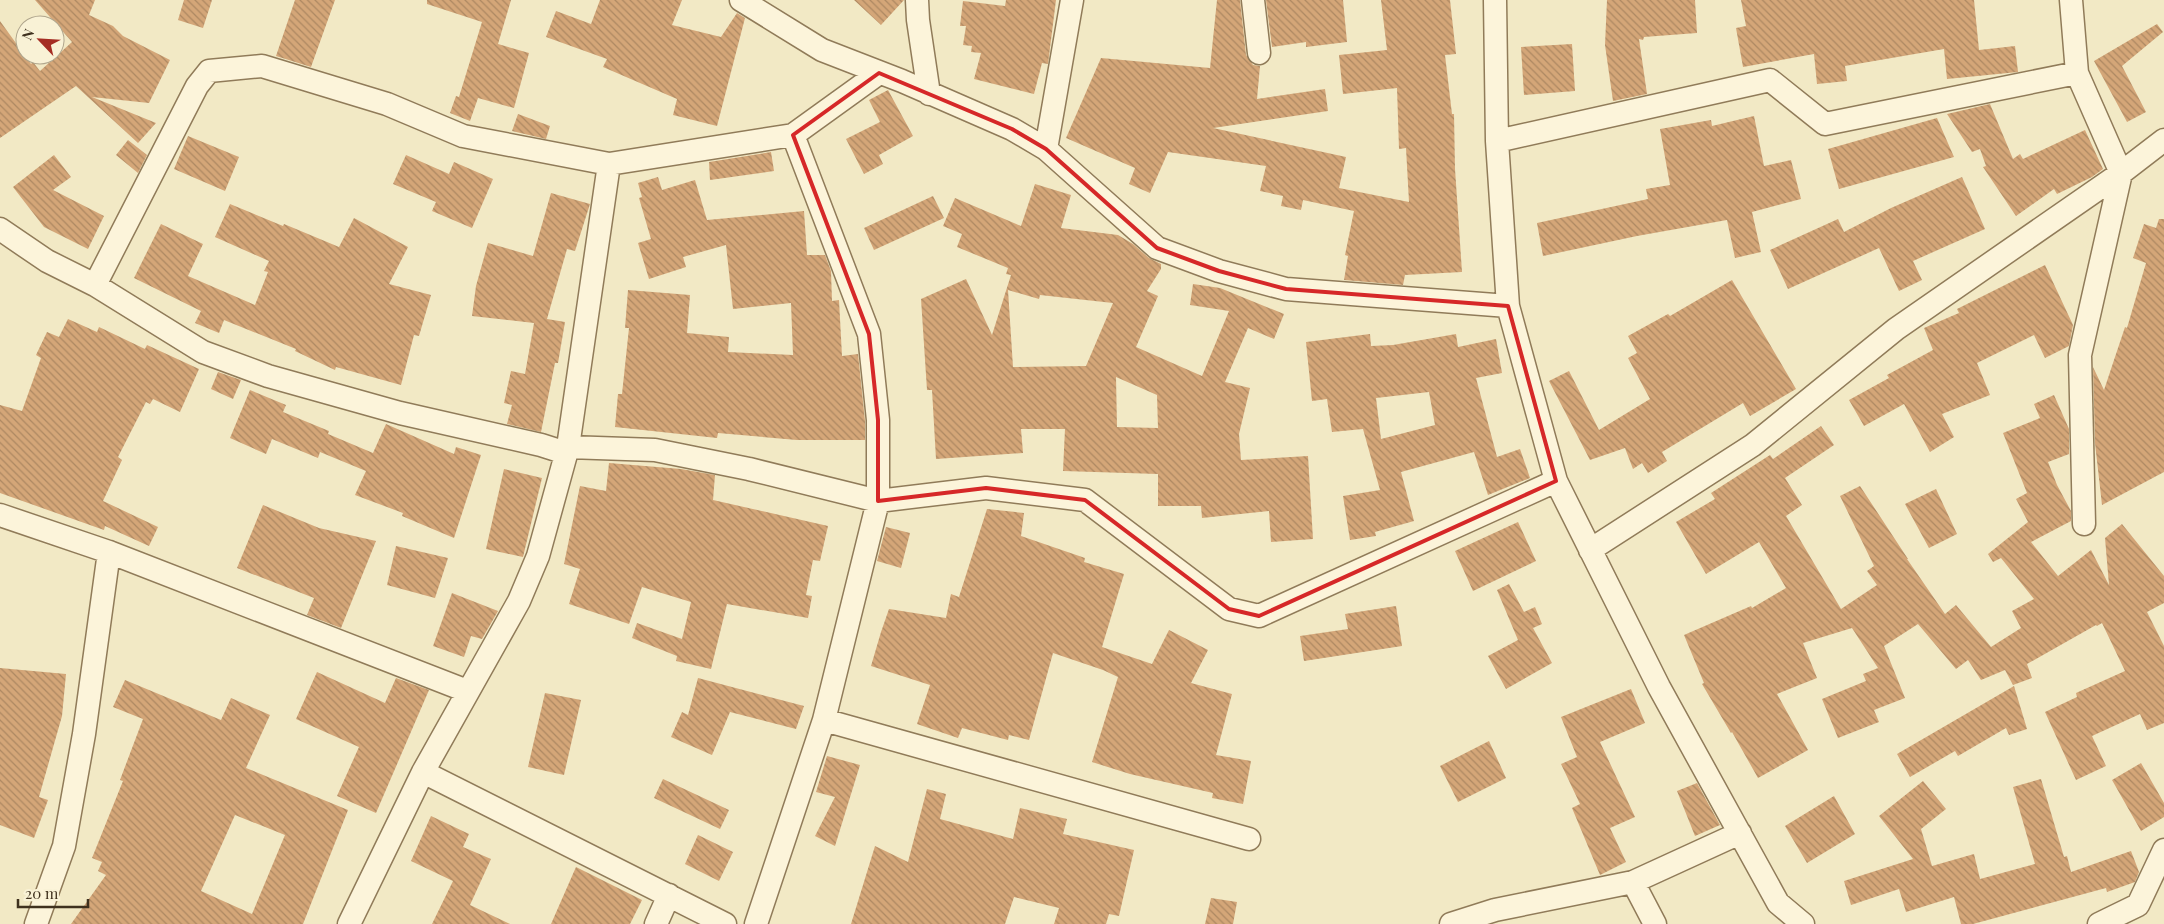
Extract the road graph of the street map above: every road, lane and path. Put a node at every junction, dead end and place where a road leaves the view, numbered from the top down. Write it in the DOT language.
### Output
graph roads {
  1 [pos="741,0"];
  2 [pos="917,0"];
  3 [pos="1072,0"];
  4 [pos="1253,0"];
  5 [pos="1494,0"];
  6 [pos="2071,0"];
  7 [pos="1259,53"];
  8 [pos="879,73"];
  9 [pos="2077,73"];
  10 [pos="930,94"];
  11 [pos="793,135"];
  12 [pos="2164,140"];
  13 [pos="1497,141"];
  14 [pos="1046,149"];
  15 [pos="609,164"];
  16 [pos="2121,173"];
  17 [pos="0,229"];
  18 [pos="94,285"];
  19 [pos="1508,306"];
  20 [pos="567,450"];
  21 [pos="1556,481"];
  22 [pos="878,501"];
  23 [pos="0,515"];
  24 [pos="2084,524"];
  25 [pos="1590,550"];
  26 [pos="109,552"];
  27 [pos="467,691"];
  28 [pos="824,720"];
  29 [pos="423,772"];
  30 [pos="1740,833"];
  31 [pos="1249,839"];
  32 [pos="2164,850"];
  33 [pos="1633,882"];
  34 [pos="669,895"];
  35 [pos="36,924"];
  36 [pos="350,924"];
  37 [pos="656,924"];
  38 [pos="725,924"];
  39 [pos="756,924"];
  40 [pos="1451,924"];
  41 [pos="1655,924"];
  42 [pos="1803,924"];
  43 [pos="2099,924"];
  1 -- 8 [label="street"];
  2 -- 10 [label="street"];
  3 -- 14 [label="street"];
  4 -- 7 [label="street"];
  5 -- 13 [label="street"];
  6 -- 9 [label="street"];
  8 -- 10 [label="street"];
  8 -- 11 [label="street"];
  9 -- 13 [label="street"];
  9 -- 16 [label="street"];
  10 -- 14 [label="street"];
  11 -- 15 [label="street"];
  11 -- 22 [label="street"];
  12 -- 16 [label="street"];
  13 -- 19 [label="street"];
  14 -- 19 [label="street"];
  15 -- 18 [label="street"];
  15 -- 20 [label="street"];
  16 -- 24 [label="street"];
  16 -- 25 [label="street"];
  17 -- 18 [label="street"];
  18 -- 20 [label="street"];
  19 -- 21 [label="street"];
  20 -- 22 [label="street"];
  20 -- 27 [label="street"];
  21 -- 22 [label="street"];
  21 -- 25 [label="street"];
  22 -- 28 [label="street"];
  23 -- 26 [label="street"];
  25 -- 30 [label="street"];
  26 -- 27 [label="street"];
  26 -- 35 [label="street"];
  27 -- 29 [label="street"];
  28 -- 31 [label="street"];
  28 -- 39 [label="street"];
  29 -- 34 [label="street"];
  29 -- 36 [label="street"];
  30 -- 33 [label="street"];
  30 -- 42 [label="street"];
  32 -- 43 [label="street"];
  33 -- 40 [label="street"];
  33 -- 41 [label="street"];
  34 -- 37 [label="street"];
  34 -- 38 [label="street"];
}
